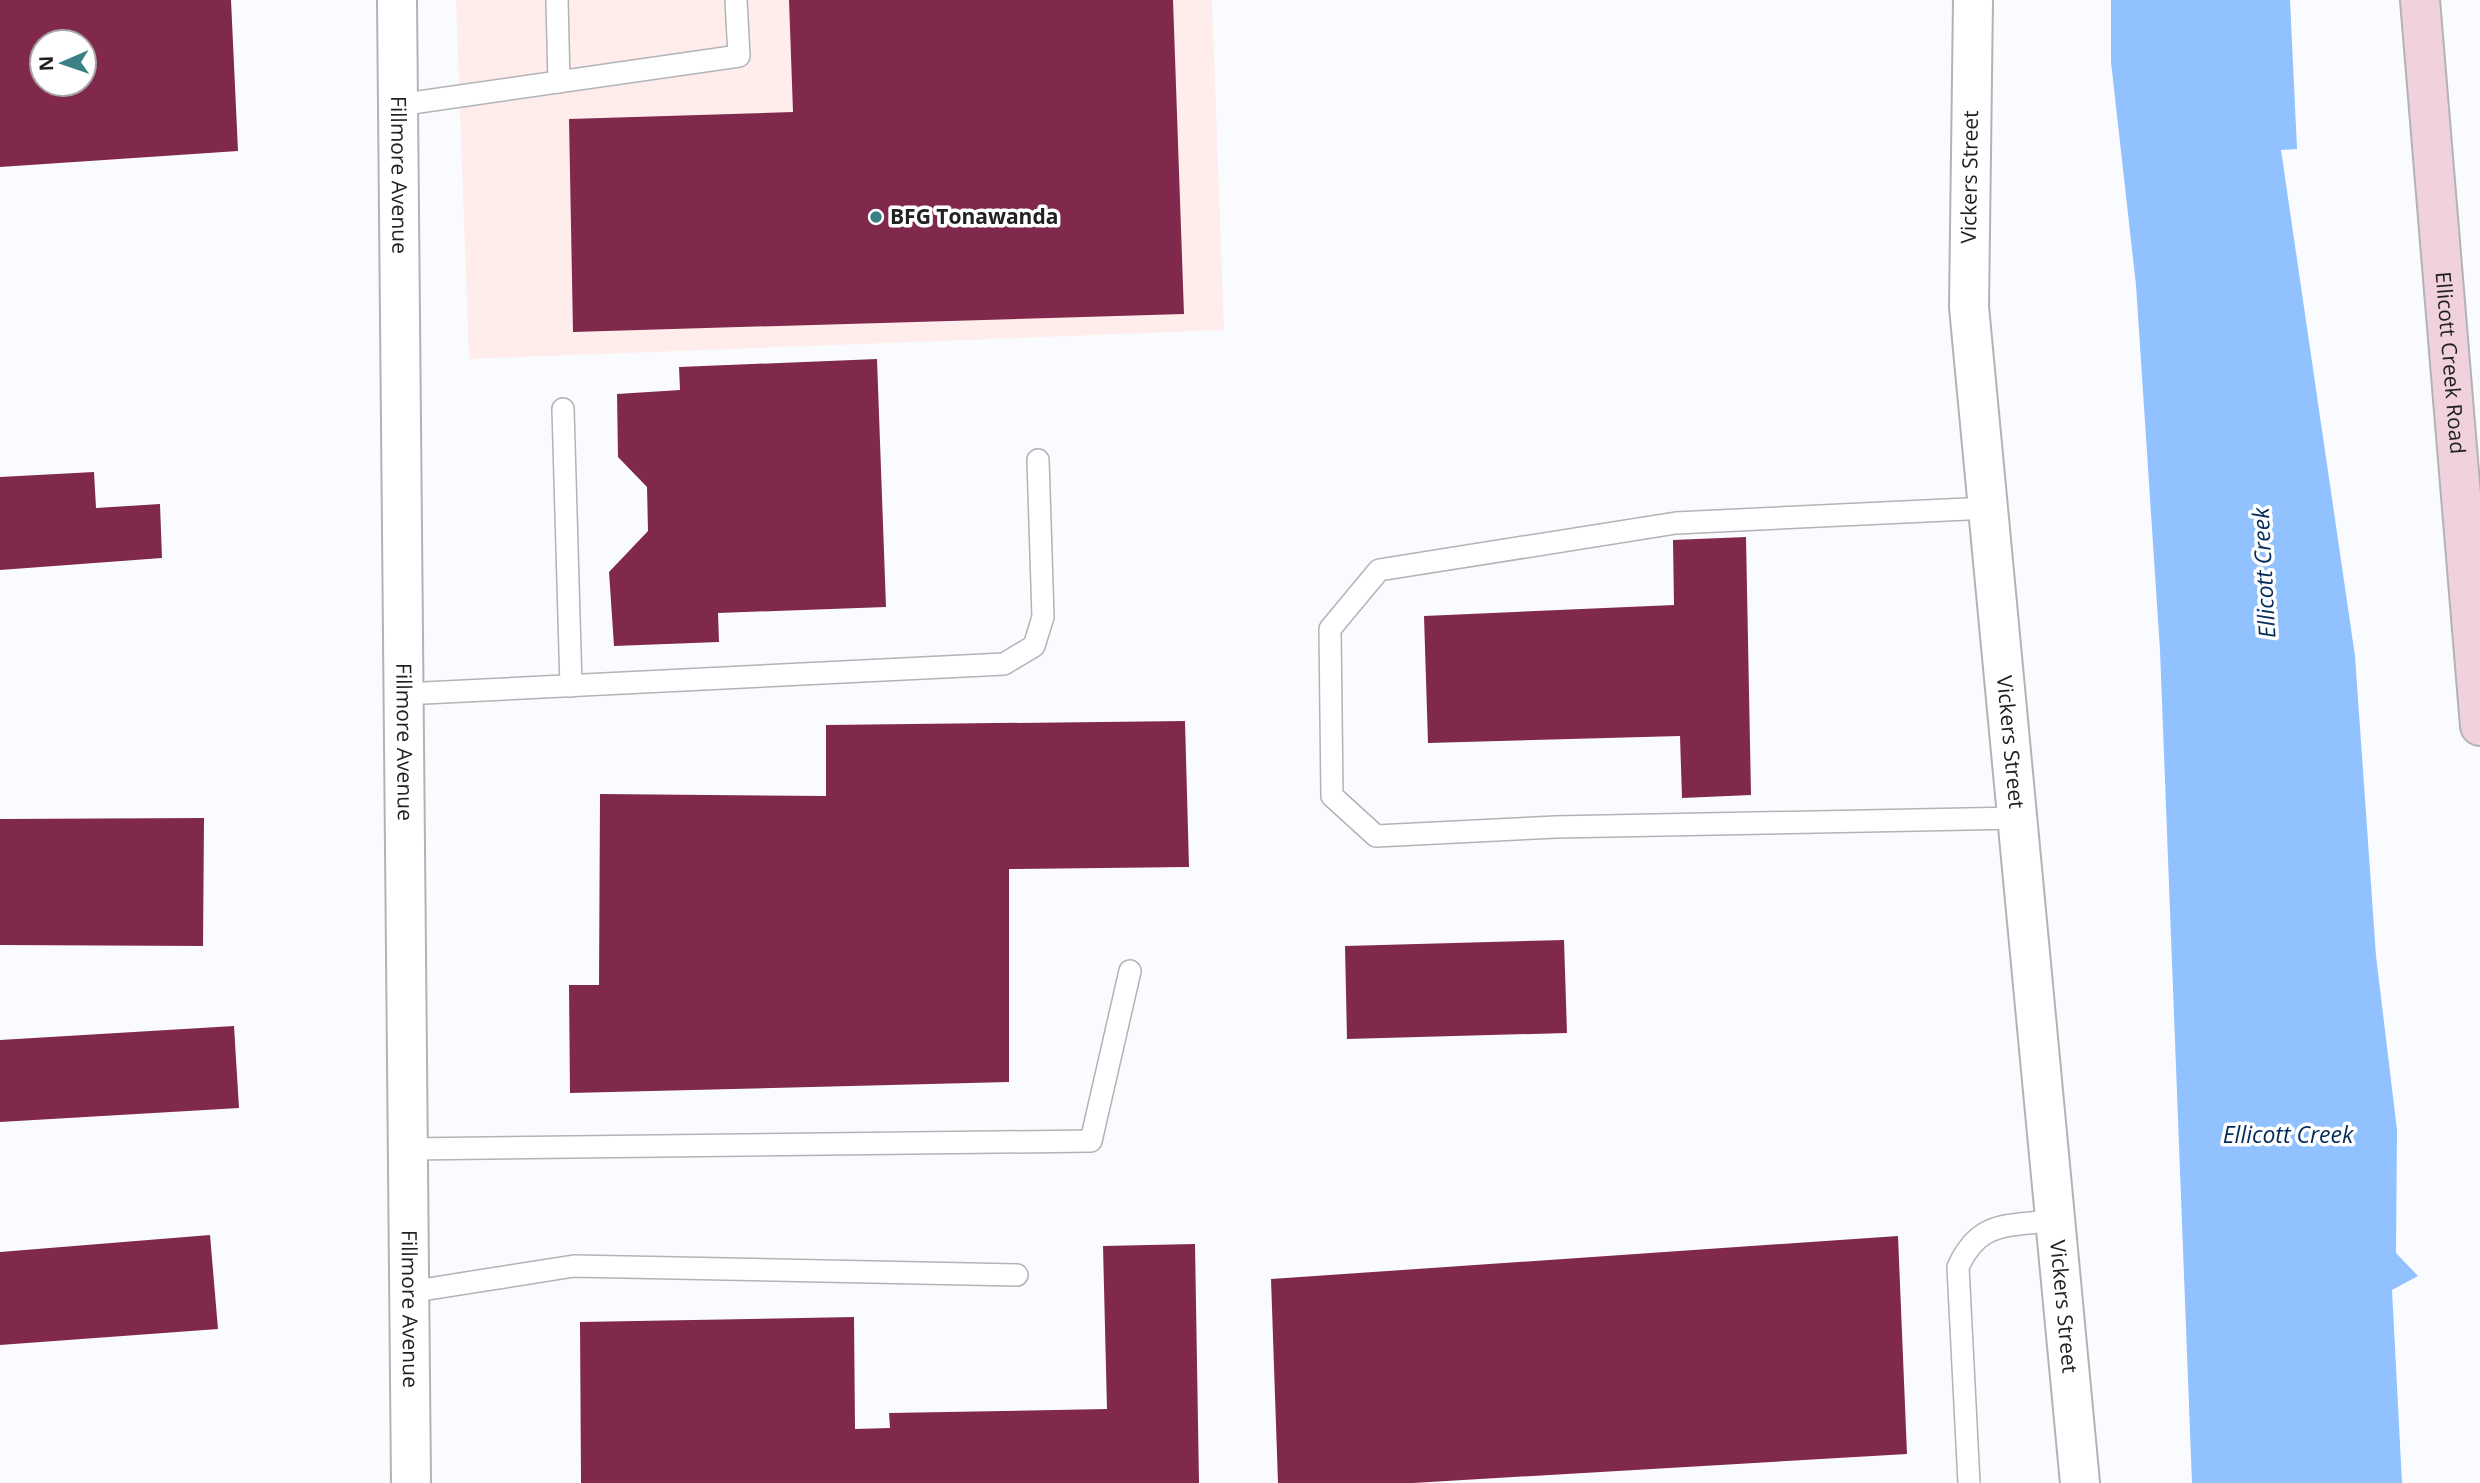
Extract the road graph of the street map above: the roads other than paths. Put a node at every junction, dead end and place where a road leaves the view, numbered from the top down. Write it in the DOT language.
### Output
graph roads {
  1 [pos="397,0"];
  2 [pos="556,0"];
  3 [pos="736,0"];
  4 [pos="1973,0"];
  5 [pos="2420,0"];
  6 [pos="559,82"];
  7 [pos="398,105"];
  8 [pos="563,409"];
  9 [pos="1038,460"];
  10 [pos="1987,508"];
  11 [pos="571,686"];
  12 [pos="404,694"];
  13 [pos="2480,726"];
  14 [pos="2017,818"];
  15 [pos="1130,971"];
  16 [pos="408,1149"];
  17 [pos="2055,1220"];
  18 [pos="1017,1275"];
  19 [pos="409,1292"];
  20 [pos="411,1483"];
  21 [pos="1969,1483"];
  22 [pos="2080,1483"];
  1 -- 7 [label="street, Fillmore Avenue"];
  2 -- 6 [label="lane"];
  3 -- 6 [label="lane"];
  4 -- 10 [label="street, Vickers Street"];
  5 -- 13 [label="street, Ellicott Creek Road"];
  6 -- 7 [label="lane"];
  7 -- 12 [label="street, Fillmore Avenue"];
  8 -- 11 [label="lane"];
  9 -- 11 [label="lane"];
  10 -- 14 [label="street, Vickers Street"];
  10 -- 14 [label="lane"];
  11 -- 12 [label="lane"];
  12 -- 16 [label="street, Fillmore Avenue"];
  14 -- 17 [label="street, Vickers Street"];
  15 -- 16 [label="lane"];
  16 -- 19 [label="street, Fillmore Avenue"];
  17 -- 21 [label="lane"];
  17 -- 22 [label="street, Vickers Street"];
  18 -- 19 [label="lane"];
  19 -- 20 [label="street, Fillmore Avenue"];
}
